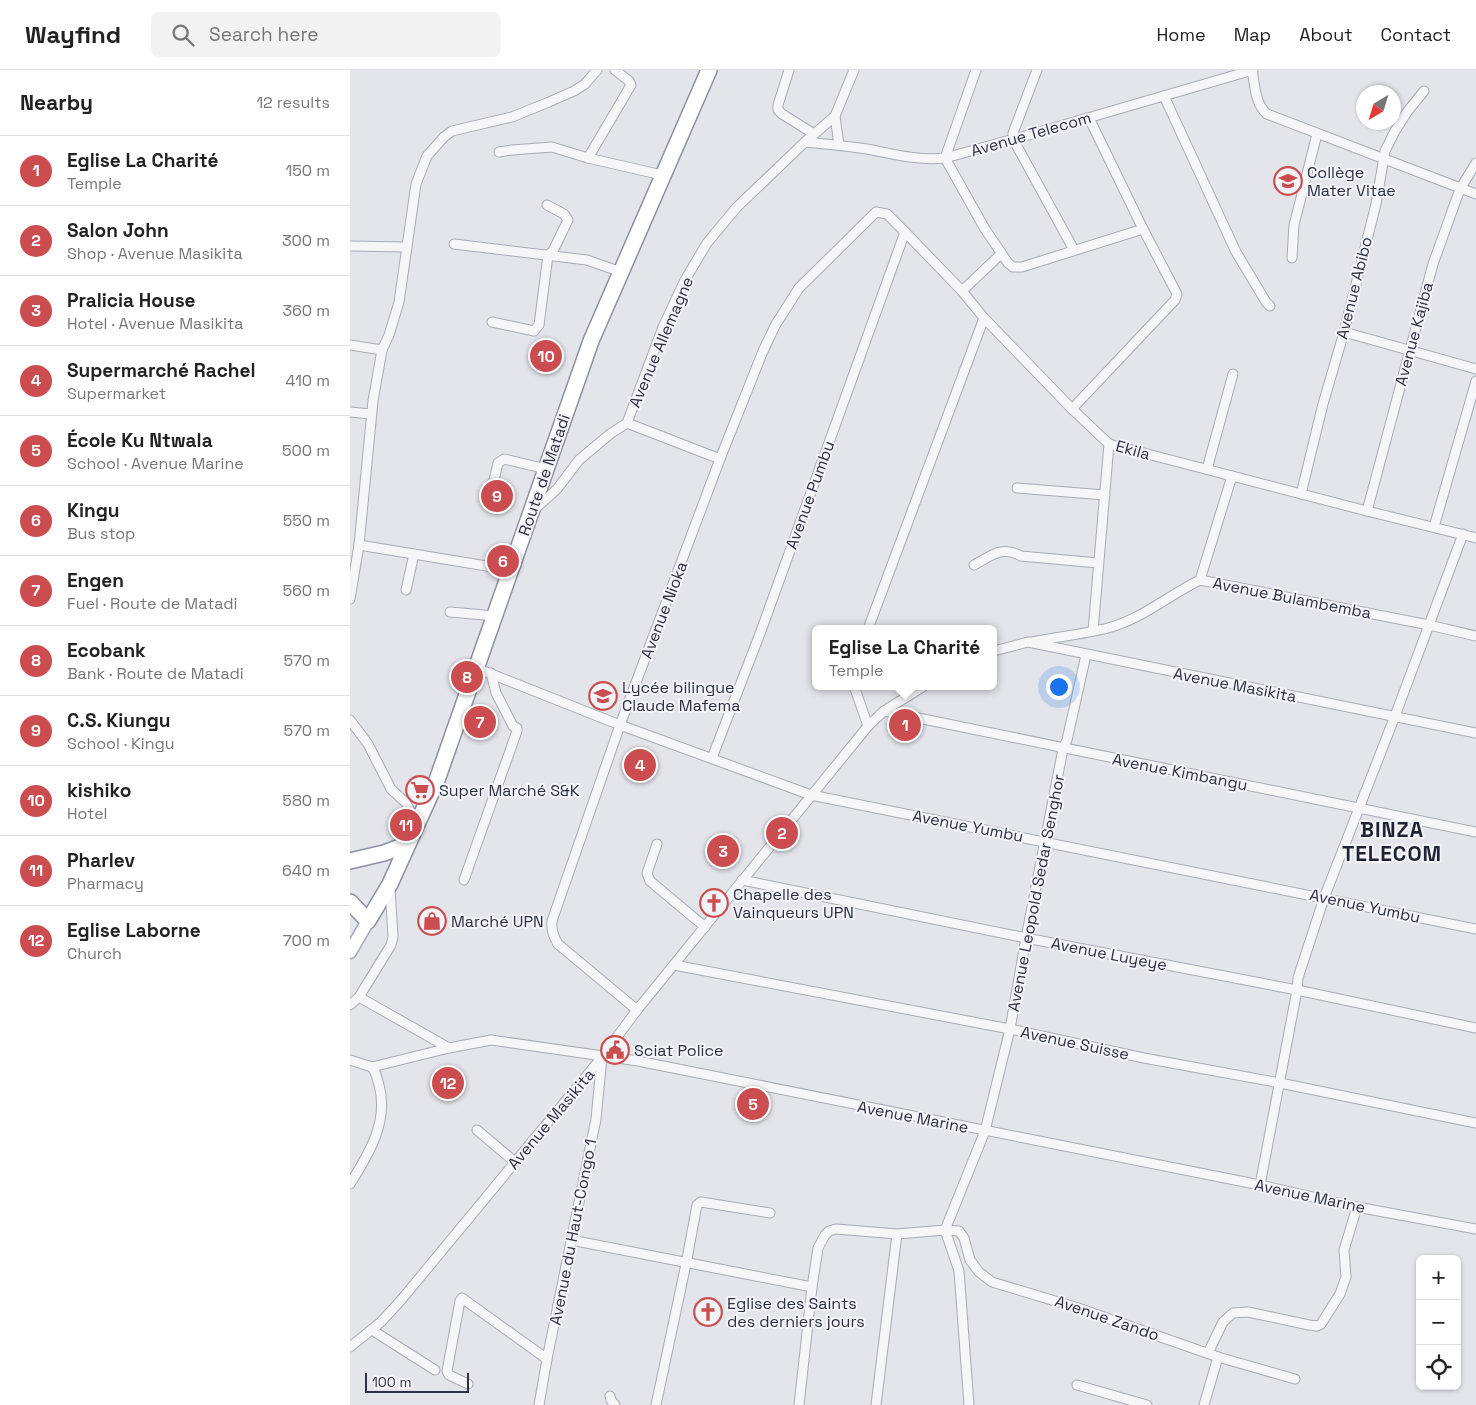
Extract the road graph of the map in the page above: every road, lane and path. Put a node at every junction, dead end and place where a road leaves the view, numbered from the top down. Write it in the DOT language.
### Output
graph roads {
  1 [pos="597,70"];
  2 [pos="615,70"];
  3 [pos="709,70"];
  4 [pos="789,70"];
  5 [pos="854,70"];
  6 [pos="976,70"];
  7 [pos="1038,70"];
  8 [pos="1253,70"];
  9 [pos="1424,91"];
  10 [pos="1164,96"];
  11 [pos="834,116"];
  12 [pos="1089,118"];
  13 [pos="814,134"];
  14 [pos="1317,134"];
  15 [pos="1013,139"];
  16 [pos="805,142"];
  17 [pos="839,145"];
  18 [pos="500,152"];
  19 [pos="588,158"];
  20 [pos="946,158"];
  21 [pos="1385,160"];
  22 [pos="1476,163"];
  23 [pos="662,176"];
  24 [pos="1460,189"];
  25 [pos="1476,194"];
  26 [pos="547,205"];
  27 [pos="876,212"];
  28 [pos="1143,229"];
  29 [pos="905,232"];
  30 [pos="454,244"];
  31 [pos="350,246"];
  32 [pos="407,247"];
  33 [pos="1074,250"];
  34 [pos="1001,254"];
  35 [pos="548,255"];
  36 [pos="1292,258"];
  37 [pos="621,272"];
  38 [pos="962,291"];
  39 [pos="1270,306"];
  40 [pos="984,318"];
  41 [pos="492,322"];
  42 [pos="1344,332"];
  43 [pos="350,345"];
  44 [pos="382,350"];
  45 [pos="1411,350"];
  46 [pos="1476,369"];
  47 [pos="1234,374"];
  48 [pos="1476,381"];
  49 [pos="1072,409"];
  50 [pos="350,412"];
  51 [pos="372,414"];
  52 [pos="628,423"];
  53 [pos="1109,444"];
  54 [pos="720,459"];
  55 [pos="546,469"];
  56 [pos="1207,469"];
  57 [pos="1232,476"];
  58 [pos="1017,488"];
  59 [pos="492,489"];
  60 [pos="1301,494"];
  61 [pos="1105,495"];
  62 [pos="1367,511"];
  63 [pos="531,512"];
  64 [pos="1434,527"];
  65 [pos="1463,534"];
  66 [pos="1476,538"];
  67 [pos="359,545"];
  68 [pos="414,554"];
  69 [pos="1098,563"];
  70 [pos="974,565"];
  71 [pos="511,570"];
  72 [pos="1200,580"];
  73 [pos="406,590"];
  74 [pos="350,599"];
  75 [pos="450,612"];
  76 [pos="495,616"];
  77 [pos="869,625"];
  78 [pos="1429,625"];
  79 [pos="1093,630"];
  80 [pos="1476,636"];
  81 [pos="1028,642"];
  82 [pos="997,650"];
  83 [pos="1086,655"];
  84 [pos="476,668"];
  85 [pos="491,673"];
  86 [pos="855,690"];
  87 [pos="918,690"];
  88 [pos="884,711"];
  89 [pos="1395,716"];
  90 [pos="350,720"];
  91 [pos="620,726"];
  92 [pos="868,726"];
  93 [pos="1476,733"];
  94 [pos="1063,749"];
  95 [pos="712,758"];
  96 [pos="811,795"];
  97 [pos="1359,808"];
  98 [pos="417,824"];
  99 [pos="1476,832"];
  100 [pos="1045,841"];
  101 [pos="408,844"];
  102 [pos="657,844"];
  103 [pos="350,861"];
  104 [pos="464,880"];
  105 [pos="742,880"];
  106 [pos="390,884"];
  107 [pos="1324,898"];
  108 [pos="350,902"];
  109 [pos="368,921"];
  110 [pos="704,927"];
  111 [pos="1476,929"];
  112 [pos="1026,938"];
  113 [pos="350,952"];
  114 [pos="674,965"];
  115 [pos="1297,990"];
  116 [pos="359,997"];
  117 [pos="350,1004"];
  118 [pos="637,1010"];
  119 [pos="1476,1028"];
  120 [pos="1010,1029"];
  121 [pos="449,1048"];
  122 [pos="602,1057"];
  123 [pos="350,1060"];
  124 [pos="372,1067"];
  125 [pos="1280,1083"];
  126 [pos="1476,1124"];
  127 [pos="477,1130"];
  128 [pos="985,1131"];
  129 [pos="515,1162"];
  130 [pos="350,1184"];
  131 [pos="1260,1185"];
  132 [pos="1357,1207"];
  133 [pos="770,1213"];
  134 [pos="1476,1229"];
  135 [pos="945,1230"];
  136 [pos="897,1234"];
  137 [pos="571,1240"];
  138 [pos="686,1264"];
  139 [pos="812,1287"];
  140 [pos="372,1330"];
  141 [pos="350,1347"];
  142 [pos="1208,1353"];
  143 [pos="1218,1356"];
  144 [pos="547,1359"];
  145 [pos="435,1370"];
  146 [pos="1295,1379"];
  147 [pos="468,1384"];
  148 [pos="1077,1386"];
  149 [pos="610,1396"];
  150 [pos="539,1405"];
  151 [pos="615,1405"];
  152 [pos="656,1405"];
  153 [pos="799,1405"];
  154 [pos="876,1405"];
  155 [pos="969,1405"];
  156 [pos="1147,1405"];
  157 [pos="1204,1405"];
  1 -- 32 [label="street"];
  2 -- 19 [label="street"];
  3 -- 23 [label="highway, Route de Matadi"];
  4 -- 13 [label="street"];
  5 -- 11 [label="street, Avenue Allemagne"];
  6 -- 20 [label="street"];
  7 -- 15 [label="street"];
  8 -- 10 [label="street, Avenue Telecom"];
  8 -- 14 [label="street"];
  9 -- 21 [label="street, Avenue Abibo"];
  10 -- 12 [label="street, Avenue Telecom"];
  10 -- 39 [label="street"];
  11 -- 13 [label="street, Avenue Allemagne"];
  11 -- 17 [label="street"];
  12 -- 15 [label="street, Avenue Telecom"];
  12 -- 28 [label="street"];
  13 -- 16 [label="street, Avenue Allemagne"];
  14 -- 21 [label="street"];
  14 -- 36 [label="street"];
  15 -- 20 [label="street, Avenue Telecom"];
  15 -- 33 [label="street"];
  16 -- 17 [label="street, Avenue Telecom"];
  16 -- 52 [label="street, Avenue Allemagne"];
  17 -- 20 [label="street, Avenue Telecom"];
  18 -- 19 [label="street"];
  19 -- 23 [label="street"];
  20 -- 34 [label="street"];
  21 -- 24 [label="street"];
  21 -- 42 [label="street, Avenue Abibo"];
  22 -- 24 [label="street, Avenue Kajiba"];
  23 -- 37 [label="highway, Route de Matadi"];
  24 -- 25 [label="street"];
  24 -- 45 [label="street, Avenue Kajiba"];
  26 -- 35 [label="street"];
  27 -- 29 [label="street, Ekila"];
  27 -- 54 [label="street, Avenue Nioka"];
  28 -- 33 [label="street"];
  28 -- 49 [label="street"];
  29 -- 38 [label="street, Ekila"];
  29 -- 95 [label="street, Avenue Pumbu"];
  30 -- 35 [label="street"];
  31 -- 32 [label="street"];
  32 -- 44 [label="street"];
  33 -- 34 [label="street"];
  34 -- 38 [label="street"];
  35 -- 37 [label="street"];
  35 -- 41 [label="street"];
  37 -- 55 [label="highway, Route de Matadi"];
  38 -- 40 [label="street, Ekila"];
  40 -- 49 [label="street, Ekila"];
  40 -- 77 [label="street"];
  42 -- 45 [label="street"];
  42 -- 60 [label="street, Avenue Abibo"];
  43 -- 44 [label="street"];
  44 -- 51 [label="street"];
  45 -- 46 [label="street"];
  45 -- 62 [label="street, Avenue Kajiba"];
  47 -- 56 [label="street"];
  48 -- 64 [label="street"];
  49 -- 53 [label="street, Ekila"];
  50 -- 51 [label="street"];
  51 -- 67 [label="street"];
  52 -- 54 [label="street"];
  52 -- 63 [label="street, Avenue Allemagne"];
  53 -- 56 [label="street, Ekila"];
  53 -- 61 [label="street"];
  54 -- 91 [label="street, Avenue Nioka"];
  55 -- 59 [label="street"];
  55 -- 63 [label="highway, Route de Matadi"];
  56 -- 57 [label="street, Ekila"];
  57 -- 60 [label="street, Ekila"];
  57 -- 72 [label="street"];
  58 -- 61 [label="street"];
  60 -- 62 [label="street, Ekila"];
  61 -- 69 [label="street"];
  62 -- 64 [label="street, Ekila"];
  63 -- 71 [label="highway, Route de Matadi"];
  64 -- 65 [label="street, Ekila"];
  65 -- 66 [label="street, Ekila"];
  65 -- 78 [label="street"];
  67 -- 68 [label="street"];
  67 -- 74 [label="street"];
  68 -- 71 [label="street"];
  68 -- 73 [label="street"];
  69 -- 70 [label="street"];
  69 -- 79 [label="street"];
  71 -- 76 [label="highway, Route de Matadi"];
  72 -- 78 [label="street, Avenue Bulambemba"];
  72 -- 79 [label="street, Avenue Bulambemba"];
  75 -- 76 [label="street"];
  76 -- 84 [label="highway, Route de Matadi"];
  78 -- 80 [label="street, Avenue Bulambemba"];
  78 -- 89 [label="street"];
  79 -- 81 [label="street, Avenue Bulambemba"];
  81 -- 82 [label="street, Avenue Masikita"];
  81 -- 83 [label="street, Avenue Masikita"];
  83 -- 89 [label="street, Avenue Masikita"];
  83 -- 94 [label="street, Avenue Leopold Sedar Senghor"];
  84 -- 85 [label="street, Avenue Yumbu"];
  84 -- 98 [label="highway, Route de Matadi"];
  85 -- 91 [label="street, Avenue Yumbu"];
  85 -- 104 [label="street"];
  86 -- 92 [label="street"];
  87 -- 88 [label="street, Avenue Masikita"];
  88 -- 92 [label="street, Avenue Masikita"];
  88 -- 94 [label="street, Avenue Kimbangu"];
  89 -- 93 [label="street, Avenue Masikita"];
  89 -- 97 [label="street"];
  90 -- 98 [label="street"];
  91 -- 95 [label="street, Avenue Yumbu"];
  91 -- 118 [label="street, Avenue Nioka"];
  92 -- 96 [label="street, Avenue Masikita"];
  94 -- 97 [label="street, Avenue Kimbangu"];
  94 -- 100 [label="street, Avenue Leopold Sedar Senghor"];
  95 -- 96 [label="street, Avenue Yumbu"];
  96 -- 100 [label="street, Avenue Yumbu"];
  96 -- 105 [label="street, Avenue Masikita"];
  97 -- 99 [label="street, Avenue Kimbangu"];
  97 -- 107 [label="street"];
  98 -- 101 [label="highway, Route de Matadi"];
  100 -- 107 [label="street, Avenue Yumbu"];
  100 -- 112 [label="street, Avenue Leopold Sedar Senghor"];
  101 -- 103 [label="highway"];
  101 -- 106 [label="highway, Route de Matadi"];
  102 -- 110 [label="street"];
  105 -- 110 [label="street, Avenue Masikita"];
  105 -- 112 [label="street, Avenue Luyeye"];
  106 -- 109 [label="highway, Route de Matadi"];
  106 -- 116 [label="street"];
  107 -- 111 [label="street, Avenue Yumbu"];
  107 -- 115 [label="street"];
  108 -- 109 [label="highway"];
  109 -- 113 [label="main road"];
  110 -- 114 [label="street, Avenue Masikita"];
  112 -- 115 [label="street, Avenue Luyeye"];
  112 -- 120 [label="street, Avenue Leopold Sedar Senghor"];
  114 -- 118 [label="street, Avenue Masikita"];
  114 -- 120 [label="street, Avenue Suisse"];
  115 -- 119 [label="street, Avenue Luyeye"];
  115 -- 125 [label="street"];
  116 -- 117 [label="street"];
  116 -- 121 [label="street"];
  118 -- 122 [label="street, Avenue Masikita"];
  120 -- 125 [label="street, Avenue Suisse"];
  120 -- 128 [label="street, Avenue Leopold Sedar Senghor"];
  121 -- 122 [label="street, Avenue Marine"];
  121 -- 124 [label="street, Avenue Marine"];
  122 -- 128 [label="street, Avenue Marine"];
  122 -- 129 [label="street, Avenue Masikita"];
  122 -- 137 [label="street, Avenue du Haut-Congo 1"];
  123 -- 124 [label="street"];
  124 -- 130 [label="street"];
  125 -- 126 [label="street, Avenue Suisse"];
  125 -- 131 [label="street"];
  127 -- 129 [label="street"];
  128 -- 131 [label="street, Avenue Marine"];
  128 -- 135 [label="street, Avenue Leopold Sedar Senghor"];
  129 -- 140 [label="street, Avenue Masikita"];
  131 -- 132 [label="street, Avenue Marine"];
  132 -- 134 [label="street, Avenue Marine"];
  132 -- 142 [label="street"];
  133 -- 138 [label="street"];
  135 -- 136 [label="street"];
  135 -- 142 [label="street, Avenue Zando"];
  135 -- 155 [label="street"];
  136 -- 139 [label="street"];
  136 -- 154 [label="street"];
  137 -- 138 [label="street"];
  137 -- 144 [label="street, Avenue du Haut-Congo 1"];
  138 -- 139 [label="street"];
  138 -- 152 [label="street"];
  139 -- 153 [label="street"];
  140 -- 141 [label="street, Avenue Masikita"];
  140 -- 145 [label="street"];
  142 -- 143 [label="street, Avenue Zando"];
  143 -- 146 [label="street, Avenue Zando"];
  143 -- 157 [label="street"];
  144 -- 147 [label="street"];
  144 -- 150 [label="street, Avenue du Haut-Congo 1"];
  148 -- 156 [label="street"];
  149 -- 151 [label="street"];
}
